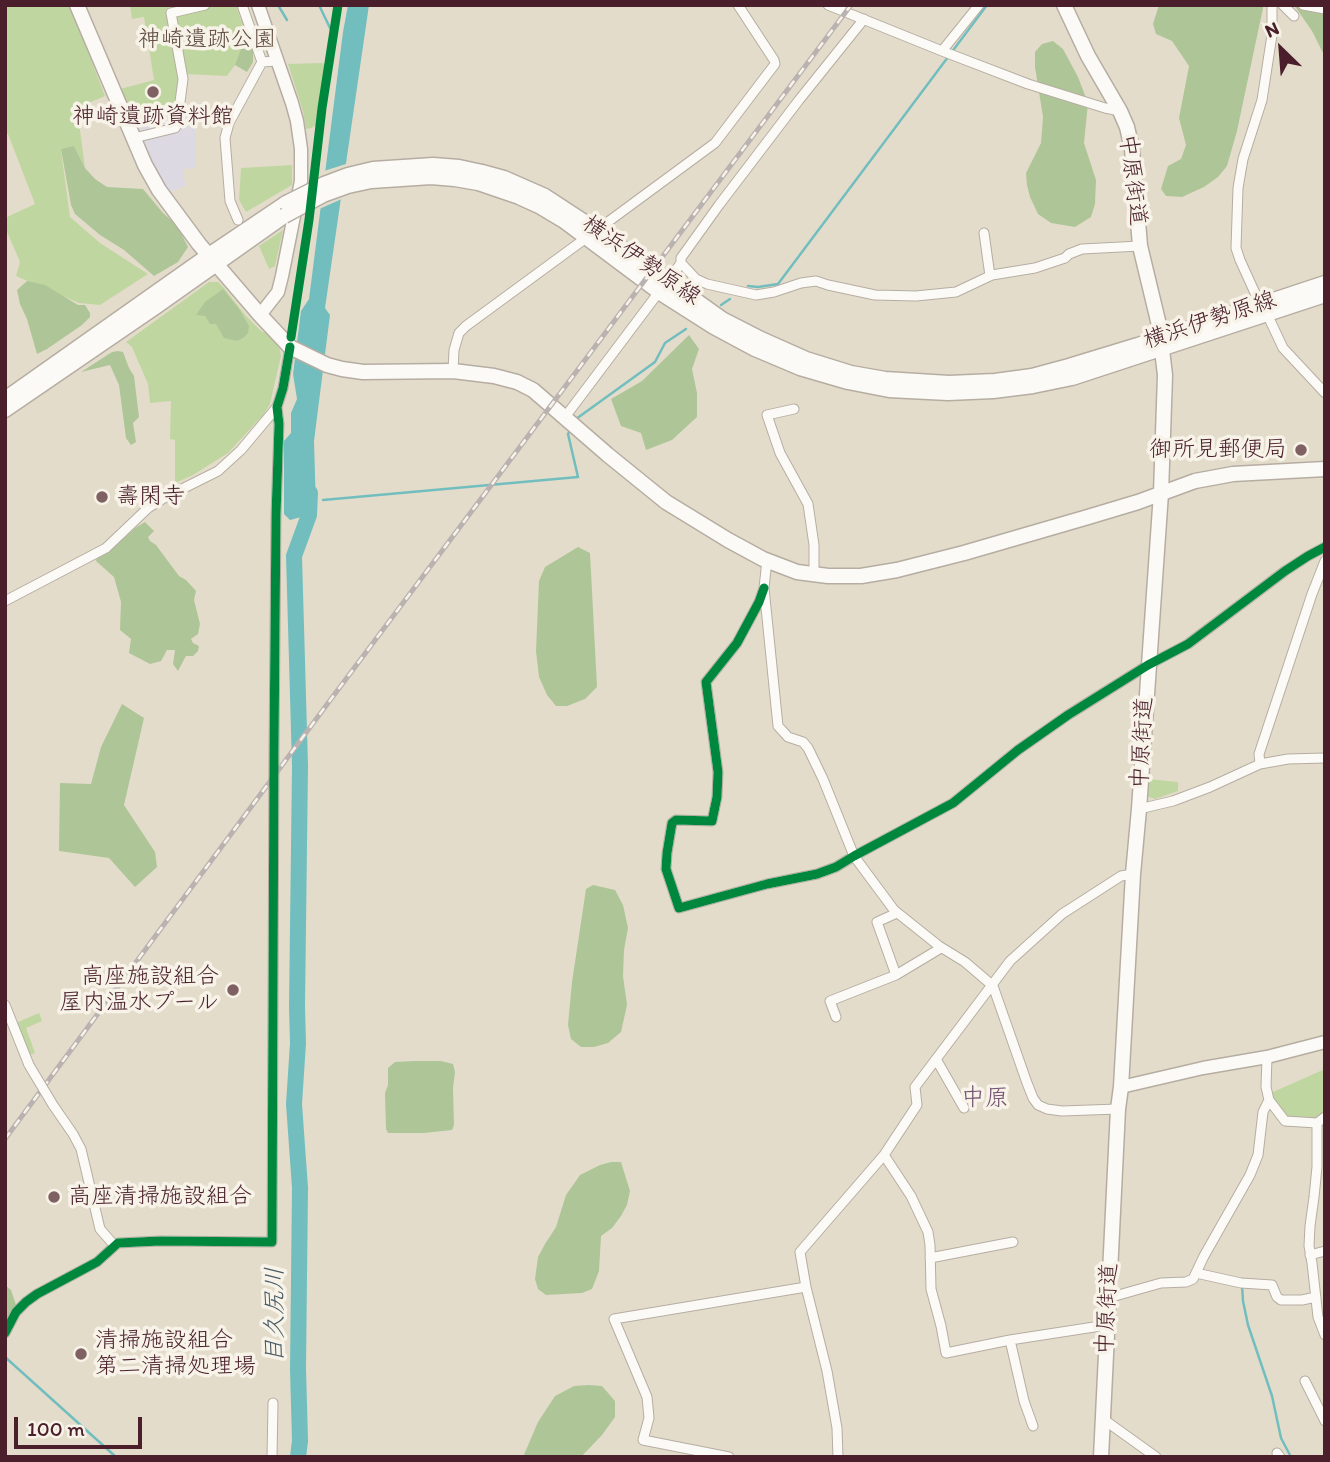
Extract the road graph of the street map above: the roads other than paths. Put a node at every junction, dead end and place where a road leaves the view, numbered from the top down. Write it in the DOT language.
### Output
graph roads {
  1 [pos="77,5"];
  2 [pos="205,5"];
  3 [pos="242,5"];
  4 [pos="258,5"];
  5 [pos="738,5"];
  6 [pos="828,5"];
  7 [pos="979,5"];
  8 [pos="1064,5"];
  9 [pos="1272,5"];
  10 [pos="1283,5"];
  11 [pos="1303,5"];
  12 [pos="1325,9"];
  13 [pos="1294,16"];
  14 [pos="864,19"];
  15 [pos="946,53"];
  16 [pos="277,61"];
  17 [pos="262,62"];
  18 [pos="1120,111"];
  19 [pos="134,138"];
  20 [pos="238,220"];
  21 [pos="984,233"];
  22 [pos="592,234"];
  23 [pos="1140,246"];
  24 [pos="213,260"];
  25 [pos="681,263"];
  26 [pos="990,276"];
  27 [pos="1325,283"];
  28 [pos="664,286"];
  29 [pos="1325,295"];
  30 [pos="1264,309"];
  31 [pos="260,315"];
  32 [pos="1162,342"];
  33 [pos="290,347"];
  34 [pos="453,371"];
  35 [pos="1325,393"];
  36 [pos="5,399"];
  37 [pos="277,407"];
  38 [pos="794,409"];
  39 [pos="5,410"];
  40 [pos="570,422"];
  41 [pos="1325,469"];
  42 [pos="1161,493"];
  43 [pos="1325,547"];
  44 [pos="767,561"];
  45 [pos="1325,561"];
  46 [pos="814,574"];
  47 [pos="764,588"];
  48 [pos="5,601"];
  49 [pos="1148,665"];
  50 [pos="1325,758"];
  51 [pos="1260,764"];
  52 [pos="1139,809"];
  53 [pos="854,856"];
  54 [pos="1133,874"];
  55 [pos="897,913"];
  56 [pos="941,948"];
  57 [pos="896,975"];
  58 [pos="993,986"];
  59 [pos="5,1005"];
  60 [pos="836,1017"];
  61 [pos="1325,1042"];
  62 [pos="1267,1057"];
  63 [pos="936,1059"];
  64 [pos="1121,1087"];
  65 [pos="1269,1100"];
  66 [pos="964,1108"];
  67 [pos="1118,1109"];
  68 [pos="1321,1120"];
  69 [pos="884,1155"];
  70 [pos="1013,1242"];
  71 [pos="114,1245"];
  72 [pos="1325,1251"];
  73 [pos="1310,1255"];
  74 [pos="930,1258"];
  75 [pos="1196,1273"];
  76 [pos="806,1287"];
  77 [pos="1316,1297"];
  78 [pos="1108,1298"];
  79 [pos="1107,1325"];
  80 [pos="5,1333"];
  81 [pos="1325,1335"];
  82 [pos="1010,1340"];
  83 [pos="1305,1381"];
  84 [pos="273,1403"];
  85 [pos="1103,1419"];
  86 [pos="1325,1420"];
  87 [pos="1033,1426"];
  88 [pos="272,1457"];
  89 [pos="729,1457"];
  90 [pos="838,1457"];
  91 [pos="1101,1457"];
  92 [pos="1156,1457"];
  1 -- 19 [label="main road"];
  2 -- 19 [label="street"];
  3 -- 17 [label="street"];
  4 -- 16 [label="street"];
  5 -- 22 [label="street"];
  6 -- 14 [label="street"];
  7 -- 15 [label="street"];
  8 -- 18 [label="main road, 中原街道"];
  9 -- 30 [label="street"];
  10 -- 13 [label="street"];
  11 -- 12 [label="street"];
  14 -- 15 [label="street"];
  14 -- 25 [label="street"];
  15 -- 18 [label="street"];
  16 -- 17 [label="street"];
  16 -- 31 [label="street"];
  17 -- 20 [label="street"];
  18 -- 23 [label="main road, 中原街道"];
  19 -- 24 [label="main road"];
  21 -- 26 [label="street"];
  22 -- 24 [label="main road, 横浜伊勢原線, bridge"];
  22 -- 28 [label="main road, 横浜伊勢原線"];
  22 -- 34 [label="street"];
  23 -- 26 [label="street"];
  23 -- 32 [label="main road, 中原街道"];
  24 -- 31 [label="main road"];
  24 -- 36 [label="main road, 横浜伊勢原線"];
  24 -- 39 [label="main road, 横浜伊勢原線"];
  25 -- 26 [label="street"];
  25 -- 28 [label="street"];
  27 -- 30 [label="main road, 横浜伊勢原線"];
  28 -- 32 [label="main road, 横浜伊勢原線"];
  28 -- 40 [label="street"];
  29 -- 30 [label="main road, 横浜伊勢原線"];
  30 -- 32 [label="main road, 横浜伊勢原線"];
  30 -- 35 [label="street"];
  31 -- 33 [label="main road"];
  32 -- 42 [label="main road, 中原街道"];
  33 -- 34 [label="main road"];
  33 -- 37 [label="street"];
  34 -- 40 [label="main road"];
  37 -- 48 [label="street"];
  37 -- 71 [label="street"];
  38 -- 46 [label="street"];
  40 -- 44 [label="main road"];
  41 -- 42 [label="main road"];
  42 -- 46 [label="main road"];
  42 -- 49 [label="main road, 中原街道"];
  43 -- 49 [label="street"];
  44 -- 46 [label="main road"];
  44 -- 47 [label="street"];
  45 -- 51 [label="street"];
  47 -- 53 [label="street"];
  47 -- 53 [label="street"];
  49 -- 52 [label="main road, 中原街道"];
  49 -- 53 [label="street"];
  50 -- 51 [label="street"];
  51 -- 52 [label="street"];
  52 -- 54 [label="main road, 中原街道"];
  53 -- 55 [label="street"];
  54 -- 58 [label="street"];
  54 -- 64 [label="main road, 中原街道"];
  55 -- 56 [label="street"];
  55 -- 57 [label="street"];
  56 -- 57 [label="street"];
  56 -- 58 [label="street"];
  57 -- 60 [label="street"];
  58 -- 63 [label="street"];
  58 -- 67 [label="street"];
  59 -- 71 [label="street, bridge"];
  61 -- 62 [label="street"];
  62 -- 64 [label="street"];
  62 -- 65 [label="street"];
  63 -- 66 [label="street"];
  63 -- 69 [label="street"];
  64 -- 67 [label="main road, 中原街道"];
  65 -- 68 [label="street"];
  65 -- 75 [label="street"];
  67 -- 78 [label="main road, 中原街道"];
  68 -- 73 [label="street"];
  69 -- 74 [label="street"];
  69 -- 76 [label="street"];
  70 -- 74 [label="street"];
  71 -- 80 [label="street"];
  72 -- 73 [label="street"];
  73 -- 77 [label="street"];
  74 -- 82 [label="street"];
  75 -- 77 [label="street"];
  75 -- 78 [label="street"];
  76 -- 89 [label="street"];
  76 -- 90 [label="street"];
  77 -- 81 [label="street"];
  78 -- 79 [label="main road, 中原街道"];
  79 -- 82 [label="street"];
  79 -- 85 [label="main road, 中原街道"];
  82 -- 87 [label="street"];
  83 -- 86 [label="street"];
  84 -- 88 [label="street"];
  85 -- 91 [label="main road, 中原街道"];
  85 -- 92 [label="street"];
}
